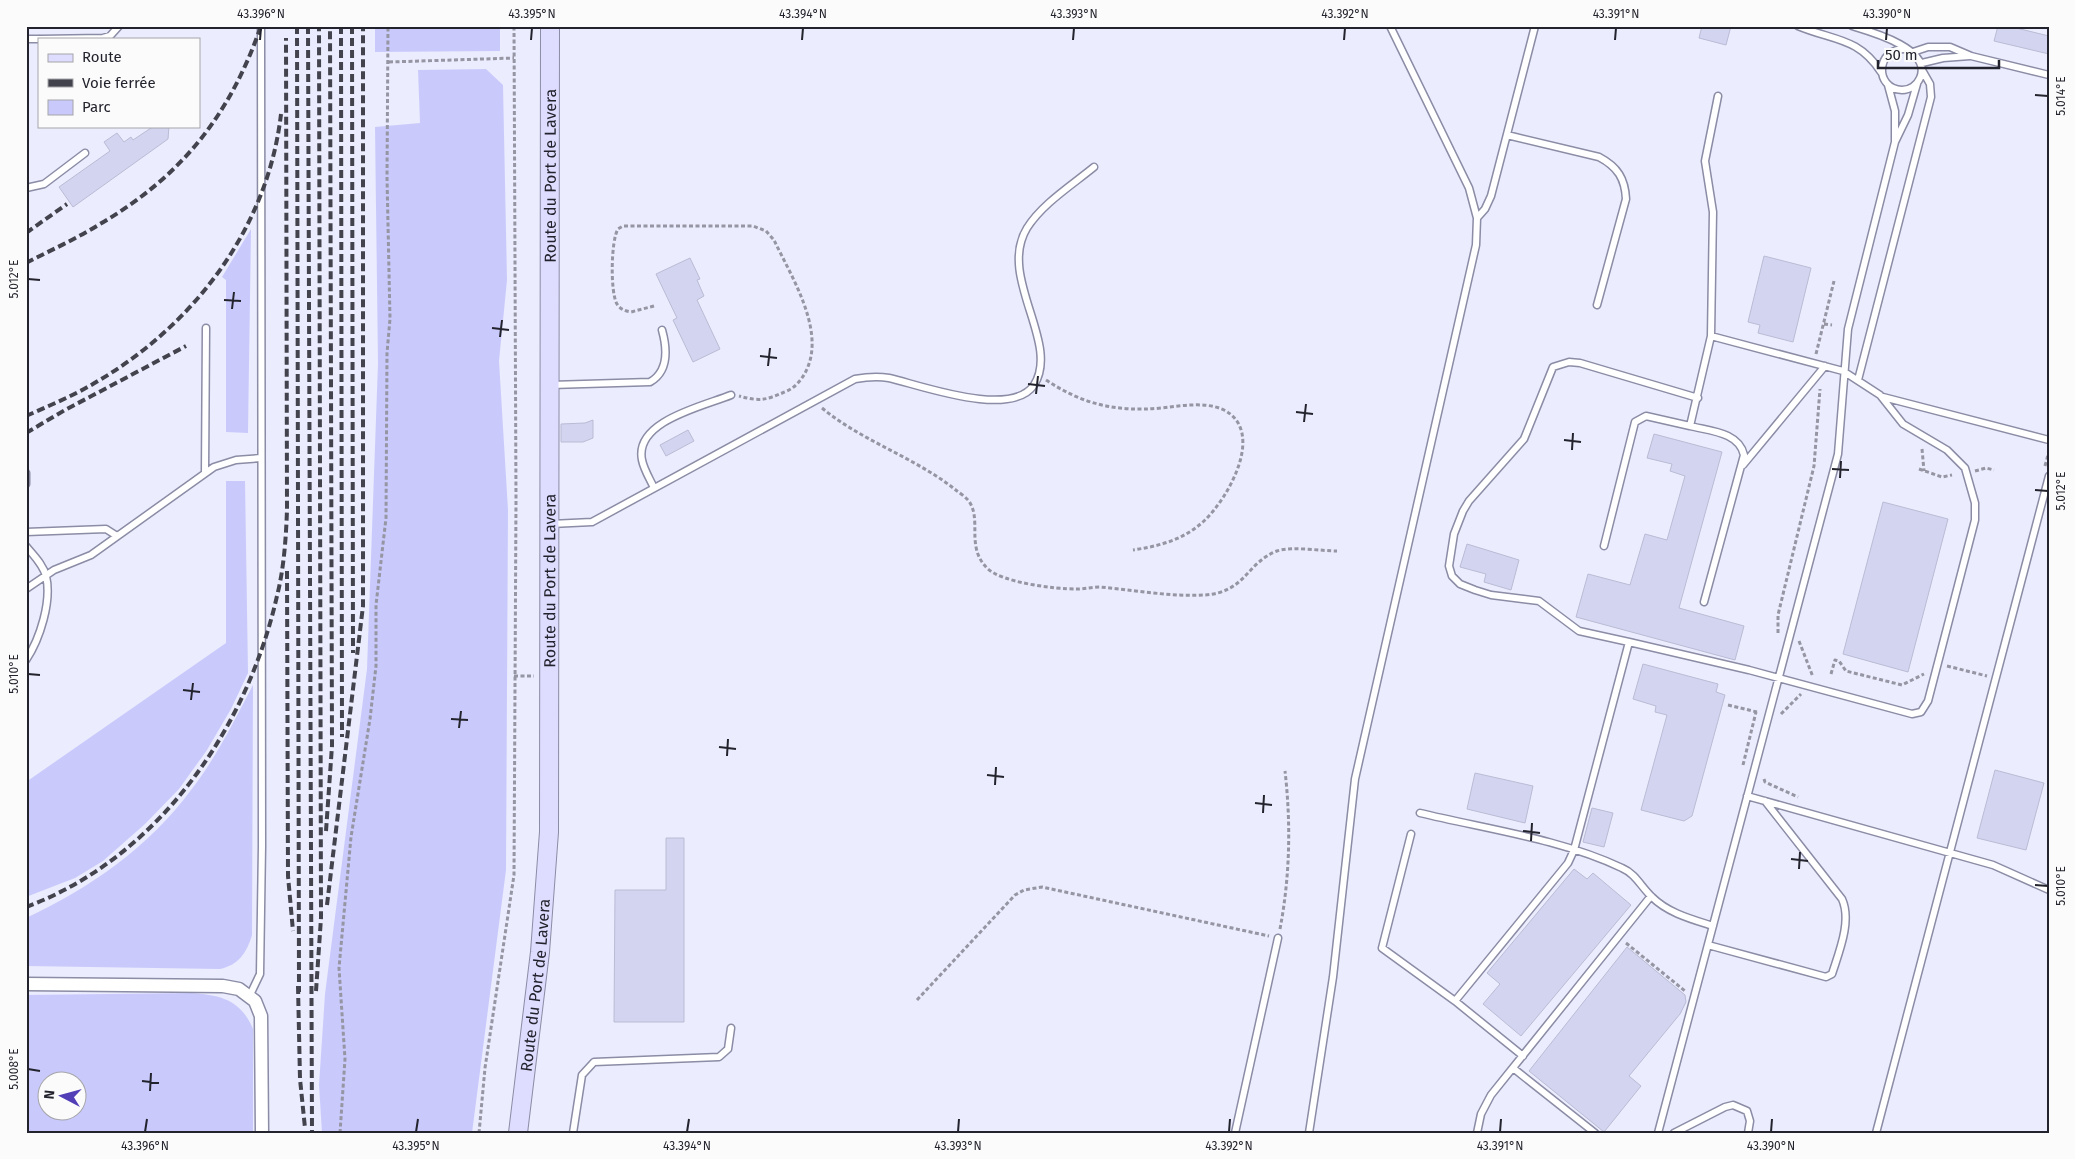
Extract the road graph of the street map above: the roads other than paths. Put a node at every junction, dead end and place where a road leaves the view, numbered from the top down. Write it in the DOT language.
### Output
graph roads {
  1 [pos="119,26"];
  2 [pos="261,26"];
  3 [pos="550,26"];
  4 [pos="1390,26"];
  5 [pos="1535,26"];
  6 [pos="1798,26"];
  7 [pos="1852,26"];
  8 [pos="103,38"];
  9 [pos="1910,50"];
  10 [pos="1971,56"];
  11 [pos="1922,66"];
  12 [pos="1882,73"];
  13 [pos="2049,75"];
  14 [pos="1918,82"];
  15 [pos="1888,84"];
  16 [pos="1718,96"];
  17 [pos="1507,135"];
  18 [pos="1895,142"];
  19 [pos="84,153"];
  20 [pos="1094,167"];
  21 [pos="26,188"];
  22 [pos="1477,218"];
  23 [pos="1597,305"];
  24 [pos="206,328"];
  25 [pos="662,330"];
  26 [pos="1712,336"];
  27 [pos="1825,366"];
  28 [pos="1843,371"];
  29 [pos="1858,380"];
  30 [pos="550,385"];
  31 [pos="731,395"];
  32 [pos="1883,397"];
  33 [pos="1698,398"];
  34 [pos="1690,426"];
  35 [pos="2049,440"];
  36 [pos="261,458"];
  37 [pos="1741,468"];
  38 [pos="26,473"];
  39 [pos="204,473"];
  40 [pos="2049,476"];
  41 [pos="26,484"];
  42 [pos="654,488"];
  43 [pos="550,524"];
  44 [pos="26,532"];
  45 [pos="117,536"];
  46 [pos="26,546"];
  47 [pos="1604,546"];
  48 [pos="46,576"];
  49 [pos="26,589"];
  50 [pos="1704,602"];
  51 [pos="1629,642"];
  52 [pos="26,660"];
  53 [pos="1778,678"];
  54 [pos="1747,796"];
  55 [pos="1765,801"];
  56 [pos="1420,813"];
  57 [pos="1411,834"];
  58 [pos="1574,850"];
  59 [pos="1951,853"];
  60 [pos="2049,890"];
  61 [pos="1651,896"];
  62 [pos="1713,926"];
  63 [pos="1278,938"];
  64 [pos="1708,945"];
  65 [pos="26,984"];
  66 [pos="250,997"];
  67 [pos="1455,1001"];
  68 [pos="731,1028"];
  69 [pos="1523,1056"];
  70 [pos="1513,1068"];
  71 [pos="262,1133"];
  72 [pos="518,1133"];
  73 [pos="573,1133"];
  74 [pos="1235,1133"];
  75 [pos="1309,1133"];
  76 [pos="1477,1133"];
  77 [pos="1595,1133"];
  78 [pos="1658,1133"];
  79 [pos="1674,1133"];
  80 [pos="1748,1133"];
  81 [pos="1876,1133"];
  1 -- 8 [label="lane"];
  2 -- 36 [label="lane"];
  3 -- 30 [label="street, Route du Port de Lavera"];
  4 -- 22 [label="lane"];
  5 -- 17 [label="lane"];
  6 -- 12 [label="lane"];
  7 -- 9 [label="lane"];
  9 -- 10 [label="lane"];
  9 -- 11 [label="lane"];
  9 -- 12 [label="lane"];
  10 -- 11 [label="lane"];
  10 -- 13 [label="lane"];
  11 -- 14 [label="lane"];
  11 -- 29 [label="lane"];
  12 -- 15 [label="lane"];
  14 -- 15 [label="lane"];
  14 -- 18 [label="lane"];
  15 -- 18 [label="lane"];
  16 -- 26 [label="lane"];
  17 -- 22 [label="lane"];
  17 -- 23 [label="lane"];
  18 -- 28 [label="lane"];
  19 -- 21 [label="lane"];
  20 -- 42 [label="lane"];
  22 -- 75 [label="lane"];
  24 -- 39 [label="lane"];
  25 -- 30 [label="lane"];
  26 -- 27 [label="lane"];
  26 -- 33 [label="lane"];
  27 -- 28 [label="lane"];
  27 -- 37 [label="lane"];
  28 -- 29 [label="lane"];
  28 -- 53 [label="lane"];
  29 -- 32 [label="lane"];
  30 -- 43 [label="street, Route du Port de Lavera"];
  31 -- 42 [label="lane"];
  32 -- 35 [label="lane"];
  32 -- 53 [label="lane"];
  33 -- 34 [label="lane"];
  33 -- 51 [label="lane"];
  34 -- 37 [label="lane"];
  34 -- 47 [label="lane"];
  36 -- 39 [label="lane"];
  36 -- 66 [label="lane"];
  37 -- 50 [label="lane"];
  38 -- 41 [label="lane"];
  39 -- 45 [label="lane"];
  40 -- 59 [label="lane"];
  42 -- 43 [label="lane"];
  43 -- 72 [label="street, Route du Port de Lavera"];
  44 -- 45 [label="lane"];
  45 -- 48 [label="lane"];
  46 -- 48 [label="lane"];
  48 -- 49 [label="lane"];
  48 -- 52 [label="lane"];
  51 -- 53 [label="lane"];
  51 -- 58 [label="lane"];
  53 -- 54 [label="lane"];
  54 -- 55 [label="lane"];
  54 -- 62 [label="lane"];
  55 -- 59 [label="lane"];
  55 -- 64 [label="lane"];
  56 -- 58 [label="lane"];
  57 -- 67 [label="lane"];
  58 -- 61 [label="lane"];
  58 -- 67 [label="lane"];
  59 -- 60 [label="lane"];
  59 -- 81 [label="lane"];
  61 -- 62 [label="lane"];
  61 -- 69 [label="lane"];
  62 -- 64 [label="lane"];
  63 -- 74 [label="lane"];
  64 -- 78 [label="lane"];
  65 -- 66 [label="street"];
  66 -- 71 [label="street"];
  67 -- 69 [label="lane"];
  68 -- 73 [label="lane"];
  69 -- 70 [label="lane"];
  70 -- 76 [label="lane"];
  70 -- 77 [label="lane"];
  79 -- 80 [label="lane"];
}
